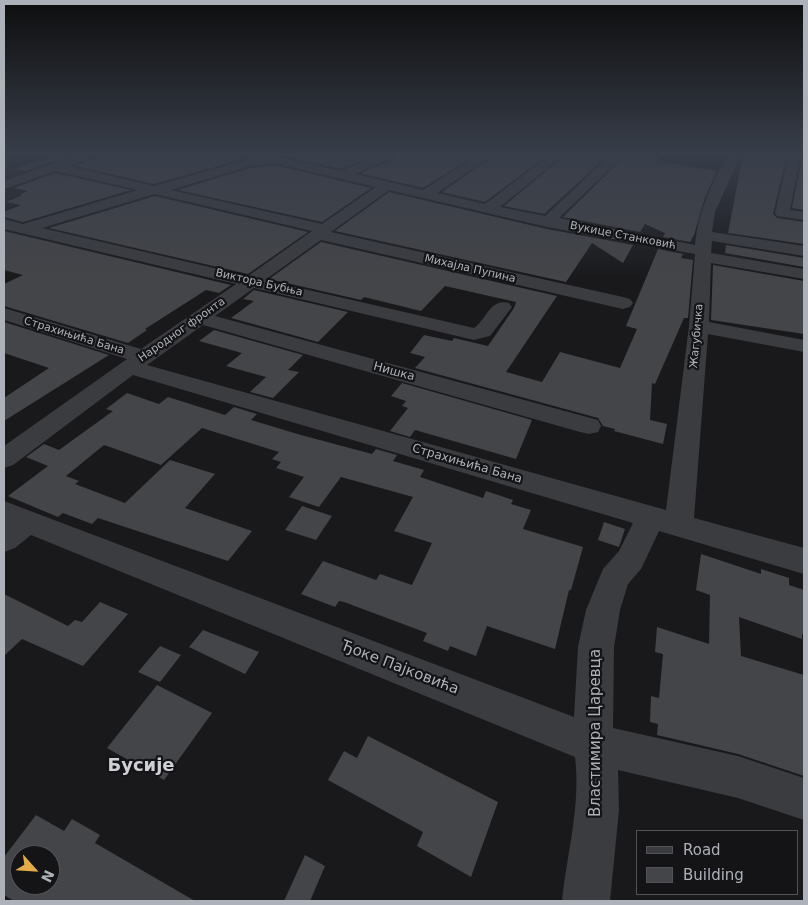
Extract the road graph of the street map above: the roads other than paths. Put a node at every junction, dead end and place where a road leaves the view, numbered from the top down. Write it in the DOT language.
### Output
graph roads {
  1 [pos="136,196"];
  2 [pos="182,196"];
  3 [pos="372,196"];
  4 [pos="430,196"];
  5 [pos="504,196"];
  6 [pos="574,196"];
  7 [pos="715,196"];
  8 [pos="785,196"];
  9 [pos="488,209"];
  10 [pos="804,216"];
  11 [pos="547,222"];
  12 [pos="4,224"];
  13 [pos="24,228"];
  14 [pos="321,232"];
  15 [pos="4,235"];
  16 [pos="702,247"];
  17 [pos="804,250"];
  18 [pos="804,274"];
  19 [pos="252,282"];
  20 [pos="622,302"];
  21 [pos="502,307"];
  22 [pos="4,314"];
  23 [pos="200,318"];
  24 [pos="699,326"];
  25 [pos="804,346"];
  26 [pos="137,362"];
  27 [pos="589,426"];
  28 [pos="4,459"];
  29 [pos="665,521"];
  30 [pos="11,525"];
  31 [pos="804,561"];
  32 [pos="593,744"];
  33 [pos="804,799"];
  34 [pos="586,901"];
  1 -- 13 [label="street"];
  2 -- 14 [label="street, Михајла Пупина"];
  3 -- 14 [label="street, Народног фронта"];
  4 -- 9 [label="street, Вукице Станковић"];
  5 -- 9 [label="street"];
  6 -- 11 [label="street"];
  7 -- 16 [label="street, Жагубичка"];
  8 -- 10 [label="street"];
  9 -- 11 [label="street, Вукице Станковић"];
  11 -- 16 [label="street, Вукице Станковић"];
  12 -- 13 [label="street, Виктора Бубња"];
  13 -- 15 [label="street"];
  13 -- 19 [label="street, Виктора Бубња"];
  14 -- 19 [label="street, Народног фронта"];
  14 -- 20 [label="street, Михајла Пупина"];
  16 -- 17 [label="street"];
  16 -- 18 [label="street, Вукице Станковић"];
  16 -- 24 [label="street, Жагубичка"];
  19 -- 21 [label="street, Виктора Бубња"];
  19 -- 23 [label="street, Народног фронта"];
  22 -- 26 [label="street, Страхињића Бана"];
  23 -- 26 [label="street, Народног фронта"];
  23 -- 27 [label="street, Нишка"];
  24 -- 25 [label="street"];
  24 -- 29 [label="street, Жагубичка"];
  26 -- 28 [label="street, Народног фронта"];
  26 -- 29 [label="street, Страхињића Бана"];
  29 -- 31 [label="street, Страхињића Бана"];
  29 -- 32 [label="street, Властимира Царевца"];
  30 -- 32 [label="street, Ђоке Пајковића"];
  32 -- 33 [label="street, Ђоке Пајковића"];
  32 -- 34 [label="street, Властимира Царевца"];
}
